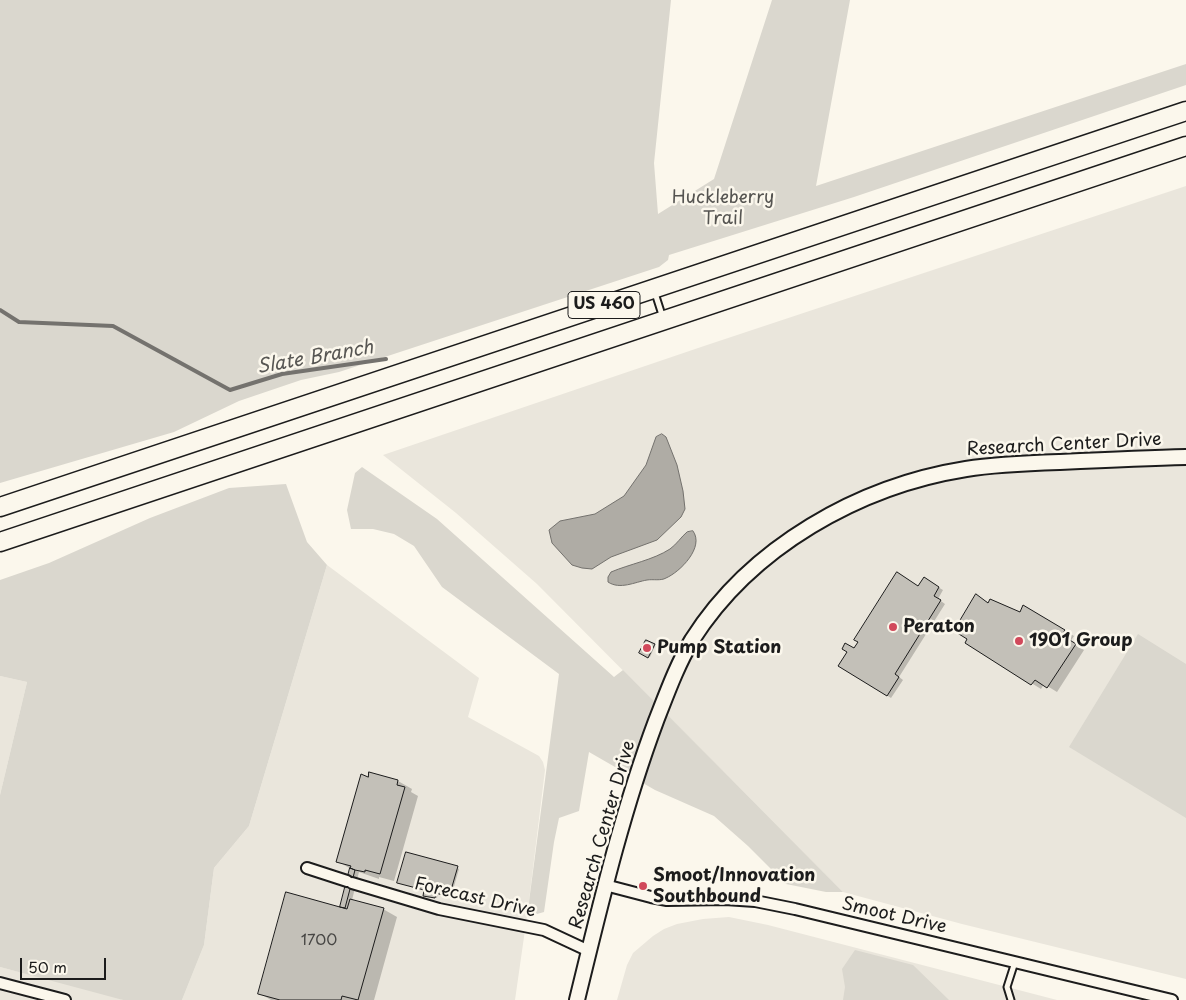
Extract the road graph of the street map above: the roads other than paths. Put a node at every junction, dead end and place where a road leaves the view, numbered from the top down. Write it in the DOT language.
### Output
graph roads {
  1 [pos="1186,111"];
  2 [pos="1186,146"];
  3 [pos="654,288"];
  4 [pos="664,321"];
  5 [pos="1186,457"];
  6 [pos="0,507"];
  7 [pos="0,542"];
  8 [pos="307,868"];
  9 [pos="605,885"];
  10 [pos="589,951"];
  11 [pos="1015,962"];
  12 [pos="0,983"];
  13 [pos="66,1000"];
  14 [pos="577,1000"];
  15 [pos="1011,1000"];
  16 [pos="1172,1000"];
  1 -- 3 [label="highway, US 460"];
  2 -- 4 [label="highway, US 460"];
  3 -- 4 [label="lane"];
  3 -- 6 [label="highway, US 460"];
  4 -- 7 [label="highway, US 460"];
  5 -- 9 [label="main road, Research Center Drive"];
  8 -- 10 [label="street, Forecast Drive"];
  9 -- 10 [label="main road, Research Center Drive"];
  9 -- 11 [label="street, Smoot Drive"];
  10 -- 14 [label="main road, Research Center Drive"];
  11 -- 15 [label="lane"];
  11 -- 16 [label="street, Smoot Drive"];
  12 -- 13 [label="street"];
}
